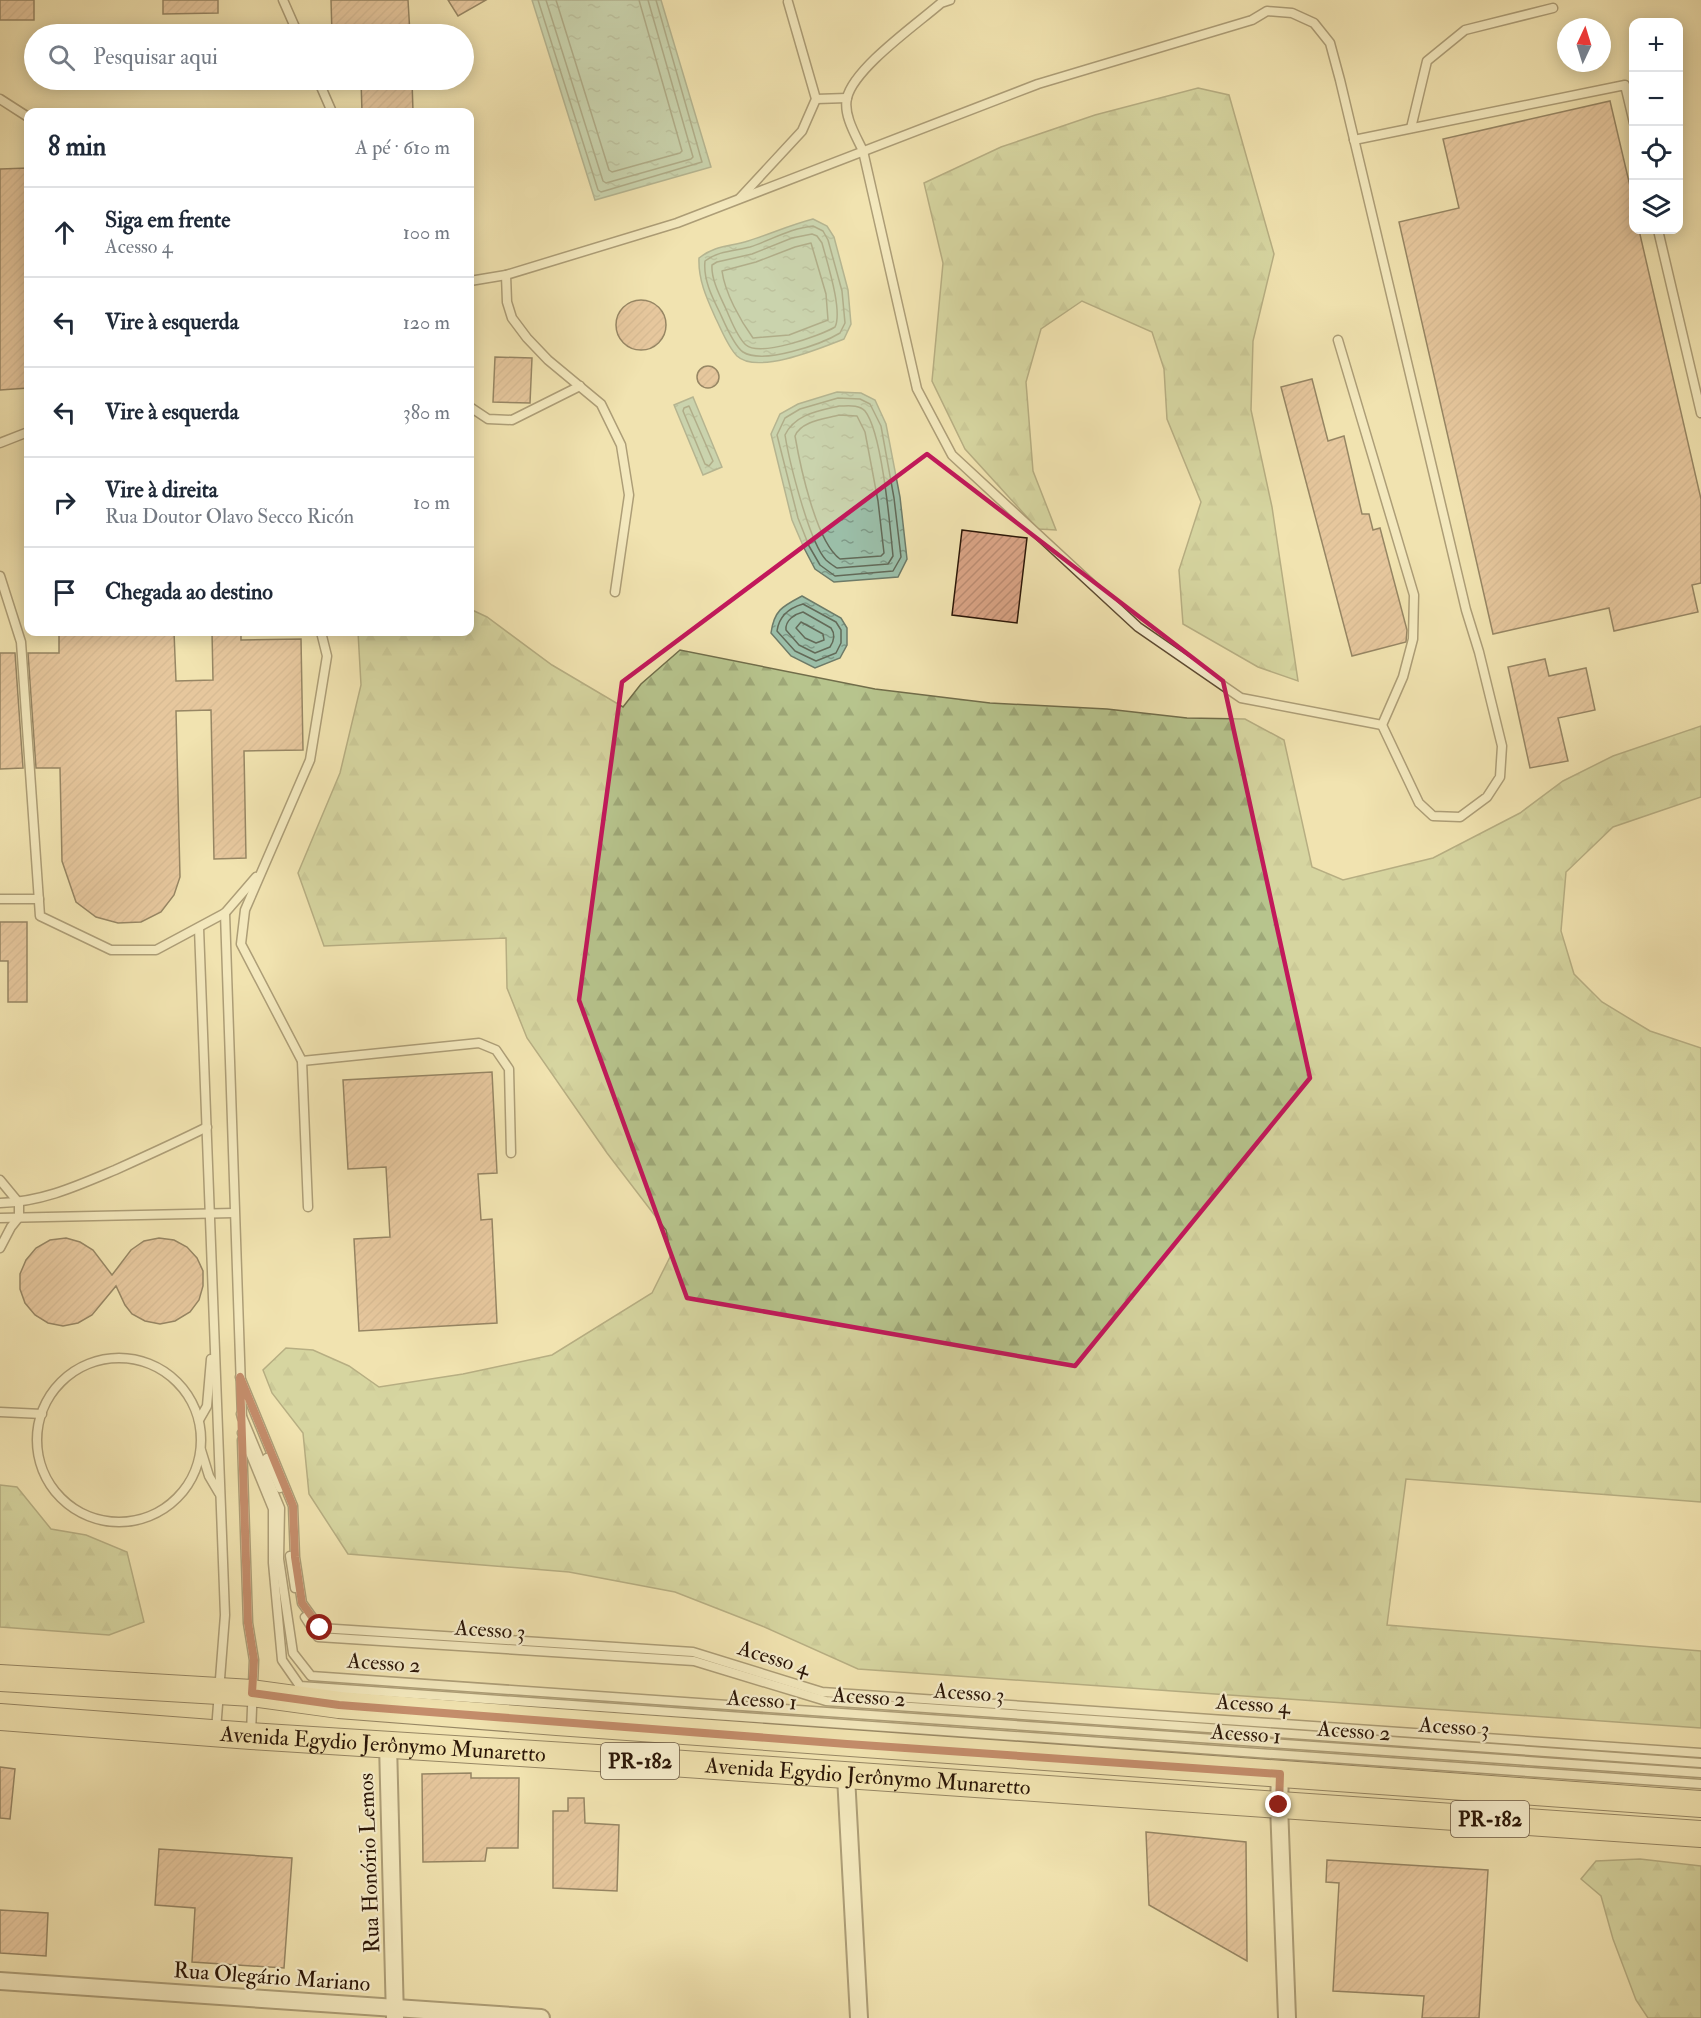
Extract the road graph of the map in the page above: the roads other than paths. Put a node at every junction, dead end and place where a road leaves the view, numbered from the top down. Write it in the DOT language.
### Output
graph roads {
  1 [pos="283,0"];
  2 [pos="950,0"];
  3 [pos="788,2"];
  4 [pos="1553,8"];
  5 [pos="294,24"];
  6 [pos="322,90"];
  7 [pos="847,98"];
  8 [pos="0,99"];
  9 [pos="816,99"];
  10 [pos="1629,102"];
  11 [pos="330,108"];
  12 [pos="24,114"];
  13 [pos="1411,128"];
  14 [pos="1354,140"];
  15 [pos="863,152"];
  16 [pos="738,200"];
  17 [pos="1659,234"];
  18 [pos="506,275"];
  19 [pos="474,280"];
  20 [pos="1338,340"];
  21 [pos="580,386"];
  22 [pos="474,410"];
  23 [pos="1701,413"];
  24 [pos="24,434"];
  25 [pos="0,443"];
  26 [pos="0,576"];
  27 [pos="615,592"];
  28 [pos="322,636"];
  29 [pos="1382,725"];
  30 [pos="262,870"];
  31 [pos="0,898"];
  32 [pos="39,898"];
  33 [pos="225,913"];
  34 [pos="199,928"];
  35 [pos="302,1061"];
  36 [pos="207,1126"];
  37 [pos="511,1153"];
  38 [pos="0,1180"];
  39 [pos="0,1203"];
  40 [pos="19,1203"];
  41 [pos="308,1207"];
  42 [pos="234,1213"];
  43 [pos="209,1214"];
  44 [pos="19,1217"];
  45 [pos="0,1218"];
  46 [pos="0,1248"];
  47 [pos="214,1338"];
  48 [pos="240,1377"];
  49 [pos="241,1394"];
  50 [pos="0,1412"];
  51 [pos="42,1414"];
  52 [pos="242,1414"];
  53 [pos="199,1420"];
  54 [pos="242,1432"];
  55 [pos="201,1449"];
  56 [pos="220,1496"];
  57 [pos="0,1678"];
  58 [pos="218,1692"];
  59 [pos="252,1693"];
  60 [pos="0,1717"];
  61 [pos="556,1722"];
  62 [pos="216,1733"];
  63 [pos="251,1736"];
  64 [pos="388,1744"];
  65 [pos="1701,1753"];
  66 [pos="555,1756"];
  67 [pos="1701,1763"];
  68 [pos="1701,1773"];
  69 [pos="1280,1774"];
  70 [pos="846,1776"];
  71 [pos="1701,1784"];
  72 [pos="1701,1804"];
  73 [pos="1279,1805"];
  74 [pos="1701,1834"];
  75 [pos="0,1981"];
  76 [pos="395,2013"];
  77 [pos="541,2018"];
  78 [pos="859,2018"];
  79 [pos="1287,2018"];
  1 -- 5 [label="lane"];
  2 -- 7 [label="lane"];
  3 -- 9 [label="lane"];
  4 -- 13 [label="lane"];
  6 -- 11 [label="lane"];
  7 -- 9 [label="lane"];
  7 -- 15 [label="lane"];
  8 -- 12 [label="lane"];
  9 -- 16 [label="lane"];
  10 -- 13 [label="lane"];
  13 -- 14 [label="lane"];
  14 -- 15 [label="lane"];
  14 -- 29 [label="lane"];
  15 -- 16 [label="lane"];
  15 -- 29 [label="lane"];
  16 -- 18 [label="lane"];
  17 -- 23 [label="lane"];
  18 -- 19 [label="lane"];
  18 -- 21 [label="lane"];
  20 -- 29 [label="lane"];
  21 -- 22 [label="lane"];
  21 -- 27 [label="lane"];
  24 -- 25 [label="lane"];
  26 -- 32 [label="lane"];
  28 -- 30 [label="lane"];
  30 -- 33 [label="lane"];
  30 -- 35 [label="lane"];
  31 -- 32 [label="lane"];
  32 -- 34 [label="lane"];
  33 -- 34 [label="lane"];
  33 -- 42 [label="lane"];
  34 -- 36 [label="lane"];
  35 -- 37 [label="lane"];
  35 -- 41 [label="lane"];
  36 -- 40 [label="lane"];
  36 -- 43 [label="lane"];
  38 -- 40 [label="lane"];
  39 -- 40 [label="lane"];
  40 -- 44 [label="lane"];
  42 -- 43 [label="lane"];
  42 -- 48 [label="lane"];
  43 -- 44 [label="lane"];
  43 -- 47 [label="lane"];
  44 -- 45 [label="lane"];
  44 -- 46 [label="lane"];
  47 -- 53 [label="lane"];
  47 -- 56 [label="lane"];
  48 -- 49 [label="lane"];
  48 -- 65 [label="lane, Acesso 4"];
  49 -- 52 [label="lane"];
  49 -- 67 [label="lane, Acesso 3"];
  50 -- 51 [label="lane"];
  51 -- 53 [label="lane"];
  51 -- 55 [label="lane"];
  52 -- 54 [label="lane"];
  52 -- 68 [label="lane, Acesso 2"];
  53 -- 55 [label="lane"];
  54 -- 59 [label="lane"];
  54 -- 71 [label="lane, Acesso 1"];
  55 -- 56 [label="lane"];
  56 -- 58 [label="lane"];
  57 -- 58 [label="main road, Avenida Egydio Jerônymo Munaretto / PR-182"];
  58 -- 59 [label="main road, Avenida Egydio Jerônymo Munaretto / PR-182"];
  58 -- 62 [label="lane"];
  59 -- 61 [label="main road, Avenida Egydio Jerônymo Munaretto / PR-182"];
  59 -- 63 [label="lane"];
  60 -- 62 [label="main road, Avenida Egydio Jerônymo Munaretto / PR-182"];
  61 -- 66 [label="main road"];
  61 -- 69 [label="main road, Avenida Egydio Jerônymo Munaretto / PR-182"];
  62 -- 63 [label="main road, Avenida Egydio Jerônymo Munaretto / PR-182"];
  63 -- 64 [label="main road, Avenida Egydio Jerônymo Munaretto / PR-182"];
  64 -- 66 [label="main road, Avenida Egydio Jerônymo Munaretto / PR-182"];
  64 -- 76 [label="street, Rua Honório Lemos"];
  66 -- 70 [label="main road, Avenida Egydio Jerônymo Munaretto / PR-182"];
  69 -- 72 [label="main road, Avenida Egydio Jerônymo Munaretto / PR-182"];
  69 -- 73 [label="street"];
  70 -- 73 [label="main road, Avenida Egydio Jerônymo Munaretto / PR-182"];
  70 -- 78 [label="street"];
  73 -- 74 [label="main road, Avenida Egydio Jerônymo Munaretto / PR-182"];
  73 -- 79 [label="street"];
  75 -- 76 [label="street, Rua Olegário Mariano"];
  76 -- 77 [label="street, Rua Olegário Mariano"];
}
